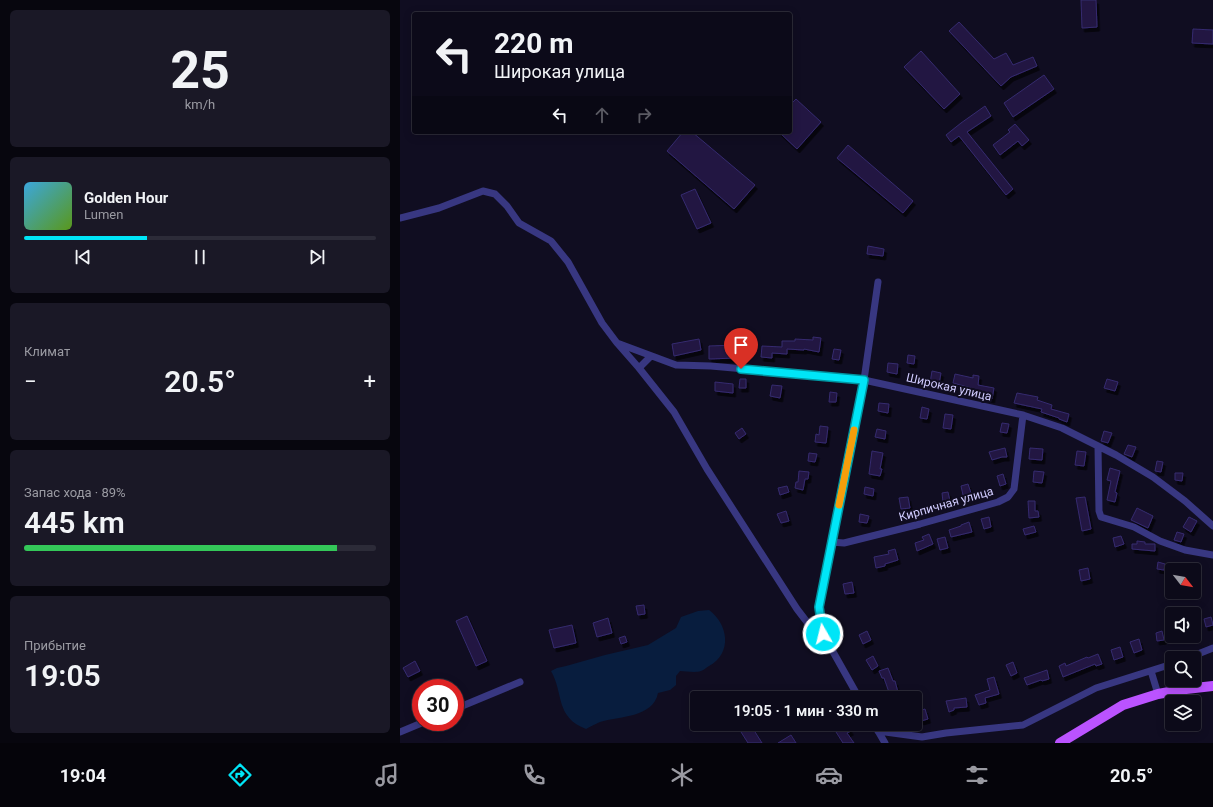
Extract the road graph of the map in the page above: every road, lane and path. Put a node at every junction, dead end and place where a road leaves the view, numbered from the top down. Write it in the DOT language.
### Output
graph roads {
  1 [pos="400,218"];
  2 [pos="878,282"];
  3 [pos="617,343"];
  4 [pos="651,356"];
  5 [pos="639,368"];
  6 [pos="864,380"];
  7 [pos="1023,415"];
  8 [pos="1098,446"];
  9 [pos="1213,526"];
  10 [pos="831,542"];
  11 [pos="1213,555"];
  12 [pos="823,634"];
  13 [pos="1213,648"];
  14 [pos="1201,653"];
  15 [pos="1165,666"];
  16 [pos="1151,671"];
  17 [pos="520,682"];
  18 [pos="1213,686"];
  19 [pos="855,691"];
  20 [pos="1158,694"];
  21 [pos="464,705"];
  22 [pos="412,727"];
  23 [pos="878,731"];
  24 [pos="400,732"];
  25 [pos="885,743"];
  26 [pos="1060,743"];
  1 -- 3 [label="street"];
  2 -- 6 [label="street"];
  3 -- 4 [label="street, Широкая улица"];
  3 -- 5 [label="street"];
  4 -- 5 [label="street"];
  4 -- 6 [label="street, Широкая улица"];
  5 -- 12 [label="street"];
  6 -- 7 [label="street, Широкая улица"];
  6 -- 10 [label="street"];
  7 -- 8 [label="street, Широкая улица"];
  7 -- 10 [label="street, Кирпичная улица"];
  8 -- 9 [label="street, Широкая улица"];
  8 -- 11 [label="street"];
  10 -- 12 [label="street"];
  12 -- 19 [label="street"];
  13 -- 14 [label="street"];
  15 -- 16 [label="street"];
  16 -- 20 [label="street"];
  16 -- 23 [label="street"];
  17 -- 21 [label="street"];
  18 -- 20 [label="main road"];
  20 -- 26 [label="main road"];
  22 -- 24 [label="street"];
  23 -- 25 [label="street"];
}
